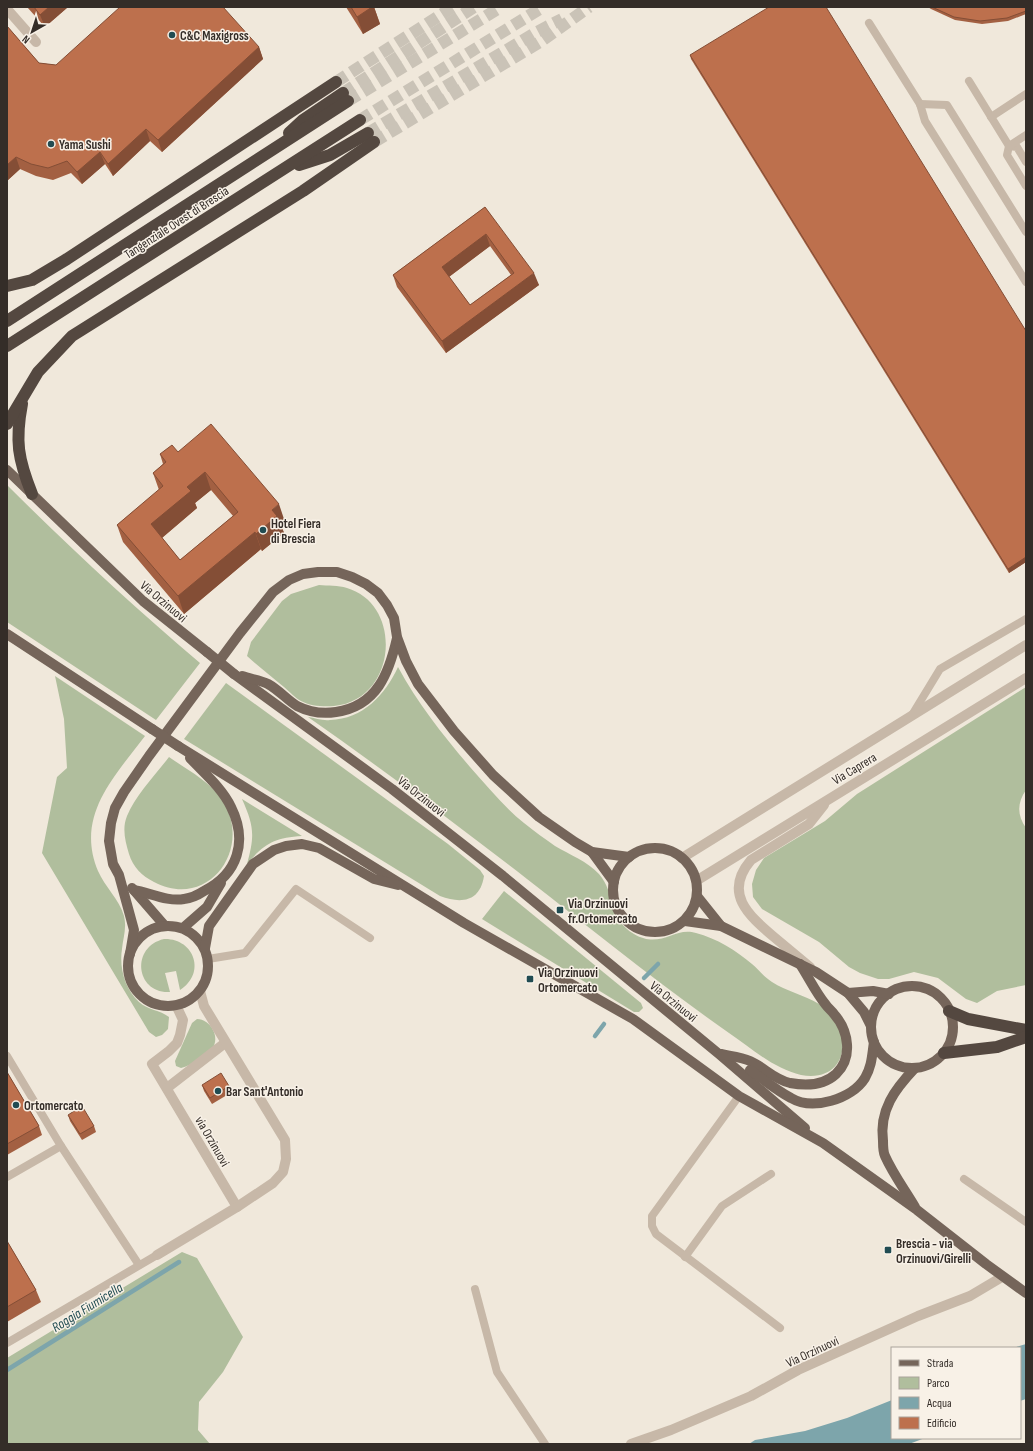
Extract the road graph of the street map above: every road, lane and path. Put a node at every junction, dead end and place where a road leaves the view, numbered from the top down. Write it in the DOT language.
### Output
graph roads {
  1 [pos="7,9"];
  2 [pos="869,22"];
  3 [pos="36,42"];
  4 [pos="969,81"];
  5 [pos="336,82"];
  6 [pos="1026,94"];
  7 [pos="345,97"];
  8 [pos="920,104"];
  9 [pos="991,117"];
  10 [pos="360,120"];
  11 [pos="1026,136"];
  12 [pos="1009,146"];
  13 [pos="1026,162"];
  14 [pos="280,172"];
  15 [pos="1026,186"];
  16 [pos="1026,232"];
  17 [pos="1026,282"];
  18 [pos="7,286"];
  19 [pos="7,321"];
  20 [pos="7,346"];
  21 [pos="24,393"];
  22 [pos="7,424"];
  23 [pos="7,470"];
  24 [pos="32,494"];
  25 [pos="1026,619"];
  26 [pos="7,634"];
  27 [pos="398,637"];
  28 [pos="1026,645"];
  29 [pos="234,674"];
  30 [pos="1026,678"];
  31 [pos="912,715"];
  32 [pos="180,747"];
  33 [pos="829,798"];
  34 [pos="592,852"];
  35 [pos="629,857"];
  36 [pos="682,858"];
  37 [pos="119,875"];
  38 [pos="222,881"];
  39 [pos="696,881"];
  40 [pos="614,882"];
  41 [pos="407,887"];
  42 [pos="134,890"];
  43 [pos="697,896"];
  44 [pos="685,921"];
  45 [pos="165,926"];
  46 [pos="721,926"];
  47 [pos="183,928"];
  48 [pos="370,938"];
  49 [pos="205,948"];
  50 [pos="130,954"];
  51 [pos="208,959"];
  52 [pos="800,964"];
  53 [pos="816,972"];
  54 [pos="200,991"];
  55 [pos="848,993"];
  56 [pos="889,994"];
  57 [pos="176,1005"];
  58 [pos="949,1011"];
  59 [pos="871,1026"];
  60 [pos="1026,1030"];
  61 [pos="1026,1037"];
  62 [pos="874,1042"];
  63 [pos="225,1043"];
  64 [pos="944,1053"];
  65 [pos="719,1054"];
  66 [pos="7,1056"];
  67 [pos="915,1068"];
  68 [pos="167,1088"];
  69 [pos="740,1096"];
  70 [pos="823,1143"];
  71 [pos="62,1146"];
  72 [pos="771,1174"];
  73 [pos="7,1177"];
  74 [pos="964,1179"];
  75 [pos="237,1207"];
  76 [pos="917,1210"];
  77 [pos="1026,1222"];
  78 [pos="157,1255"];
  79 [pos="685,1257"];
  80 [pos="138,1265"];
  81 [pos="1002,1277"];
  82 [pos="475,1289"];
  83 [pos="1026,1292"];
  84 [pos="780,1328"];
  85 [pos="7,1343"];
  86 [pos="545,1444"];
  87 [pos="631,1444"];
  1 -- 3 [label="street"];
  2 -- 8 [label="lane"];
  4 -- 9 [label="lane"];
  5 -- 18 [label="highway"];
  6 -- 9 [label="lane"];
  7 -- 19 [label="highway, Tangenziale Ovest di Brescia"];
  8 -- 16 [label="lane"];
  8 -- 17 [label="lane"];
  9 -- 12 [label="lane"];
  10 -- 14 [label="highway, Tangenziale Ovest di Brescia"];
  11 -- 12 [label="lane"];
  12 -- 13 [label="lane"];
  12 -- 15 [label="lane"];
  14 -- 20 [label="highway, Tangenziale Ovest di Brescia"];
  14 -- 21 [label="highway"];
  21 -- 22 [label="highway"];
  21 -- 24 [label="highway"];
  23 -- 24 [label="main road, Via Orzinuovi"];
  24 -- 29 [label="main road, Via Orzinuovi, bridge"];
  25 -- 31 [label="lane, Via Caprera"];
  26 -- 32 [label="main road, Via Orzinuovi, bridge"];
  27 -- 29 [label="main road"];
  27 -- 34 [label="main road"];
  27 -- 37 [label="main road"];
  28 -- 31 [label="street, Via Caprera"];
  29 -- 65 [label="main road, Via Orzinuovi"];
  30 -- 33 [label="street, Via Caprera"];
  31 -- 36 [label="street, Via Caprera"];
  32 -- 38 [label="main road"];
  32 -- 41 [label="main road, Via Orzinuovi"];
  33 -- 39 [label="street, Via Caprera"];
  33 -- 53 [label="street"];
  34 -- 35 [label="main road"];
  34 -- 40 [label="main road"];
  35 -- 36 [label="main road"];
  35 -- 40 [label="main road"];
  36 -- 39 [label="main road"];
  37 -- 42 [label="main road"];
  37 -- 50 [label="main road"];
  38 -- 42 [label="main road"];
  38 -- 47 [label="main road"];
  39 -- 43 [label="main road"];
  40 -- 44 [label="main road"];
  41 -- 49 [label="main road"];
  41 -- 69 [label="main road, Via Orzinuovi"];
  42 -- 45 [label="main road"];
  43 -- 44 [label="main road"];
  43 -- 46 [label="main road"];
  44 -- 46 [label="main road"];
  45 -- 47 [label="main road"];
  45 -- 50 [label="main road"];
  46 -- 52 [label="main road"];
  47 -- 49 [label="main road"];
  48 -- 51 [label="lane"];
  49 -- 51 [label="main road"];
  50 -- 57 [label="main road"];
  51 -- 54 [label="main road"];
  52 -- 53 [label="main road"];
  52 -- 65 [label="main road"];
  53 -- 55 [label="main road"];
  54 -- 57 [label="main road"];
  54 -- 63 [label="street"];
  55 -- 56 [label="main road"];
  55 -- 59 [label="main road"];
  56 -- 58 [label="main road"];
  56 -- 59 [label="main road"];
  57 -- 68 [label="street, via Orzinuovi"];
  58 -- 60 [label="highway"];
  58 -- 64 [label="main road"];
  59 -- 62 [label="main road"];
  61 -- 64 [label="highway"];
  62 -- 65 [label="main road"];
  62 -- 67 [label="main road"];
  63 -- 68 [label="street"];
  63 -- 75 [label="street"];
  64 -- 67 [label="main road"];
  65 -- 70 [label="main road, Via Orzinuovi"];
  66 -- 71 [label="lane"];
  67 -- 76 [label="main road"];
  68 -- 75 [label="street, via Orzinuovi"];
  69 -- 70 [label="main road, Via Orzinuovi"];
  69 -- 79 [label="lane"];
  70 -- 76 [label="main road, Via Orzinuovi"];
  71 -- 73 [label="lane"];
  71 -- 80 [label="lane"];
  72 -- 79 [label="lane"];
  74 -- 77 [label="lane"];
  75 -- 78 [label="street"];
  76 -- 81 [label="main road, Via Orzinuovi"];
  78 -- 80 [label="lane"];
  79 -- 84 [label="lane"];
  80 -- 85 [label="lane"];
  81 -- 83 [label="main road, Via Orzinuovi"];
  81 -- 87 [label="street, Via Orzinuovi"];
  82 -- 86 [label="lane"];
}
